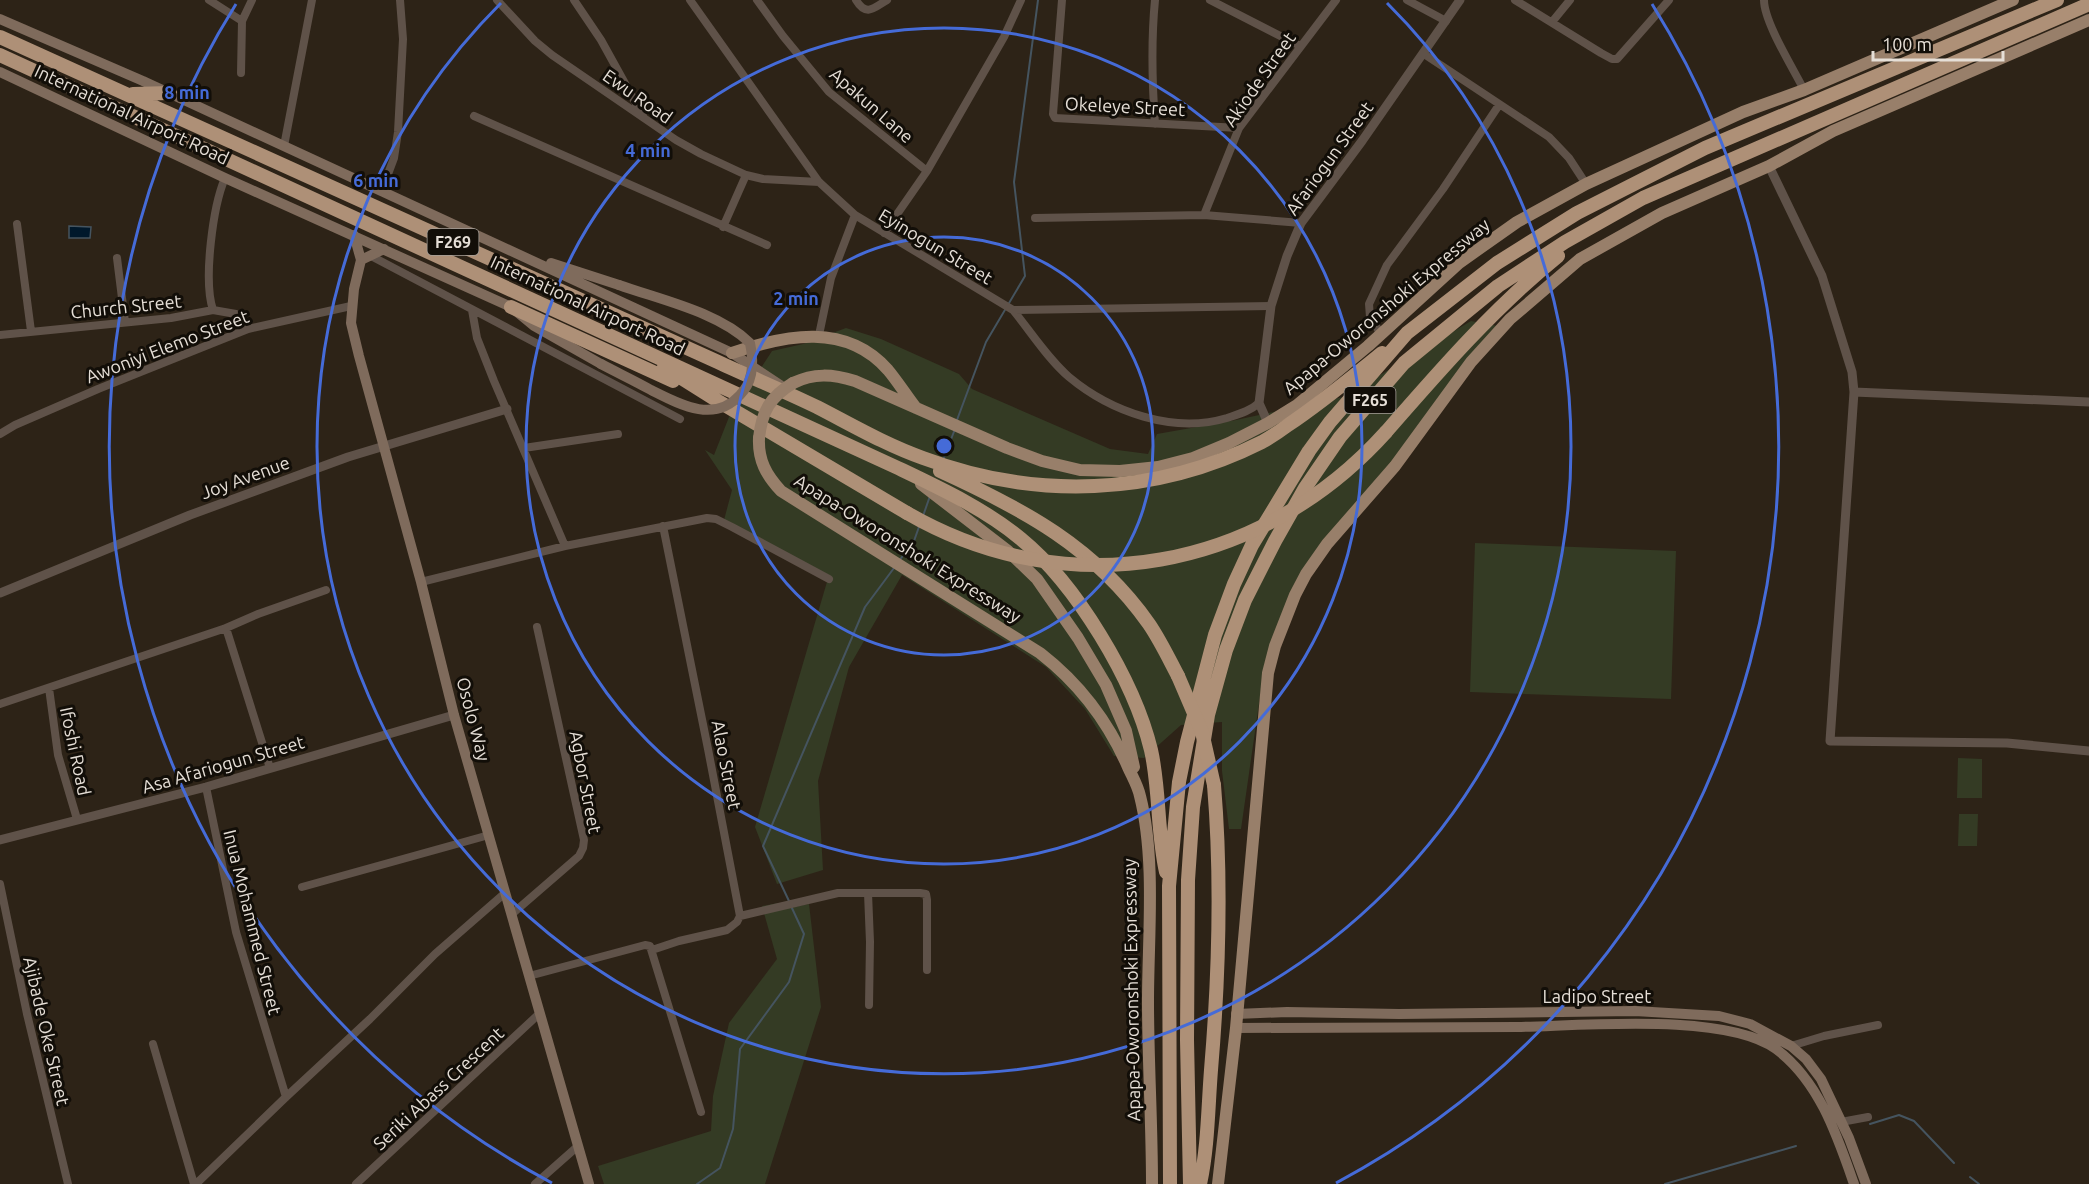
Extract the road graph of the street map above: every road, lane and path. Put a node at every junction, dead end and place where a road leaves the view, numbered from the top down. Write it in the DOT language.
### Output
graph roads {
  1 [pos="208,0"];
  2 [pos="252,0"];
  3 [pos="312,0"];
  4 [pos="400,0"];
  5 [pos="497,0"];
  6 [pos="574,0"];
  7 [pos="690,0"];
  8 [pos="757,0"];
  9 [pos="856,0"];
  10 [pos="887,0"];
  11 [pos="1021,0"];
  12 [pos="1062,0"];
  13 [pos="1155,0"];
  14 [pos="1210,0"];
  15 [pos="1336,0"];
  16 [pos="1407,0"];
  17 [pos="1460,0"];
  18 [pos="1515,0"];
  19 [pos="1570,0"];
  20 [pos="1669,0"];
  21 [pos="1764,0"];
  22 [pos="2013,0"];
  23 [pos="2057,0"];
  24 [pos="2089,4"];
  25 [pos="0,19"];
  26 [pos="2089,20"];
  27 [pos="242,21"];
  28 [pos="1446,21"];
  29 [pos="1552,22"];
  30 [pos="2033,36"];
  31 [pos="0,37"];
  32 [pos="1300,46"];
  33 [pos="1424,54"];
  34 [pos="0,55"];
  35 [pos="0,72"];
  36 [pos="241,73"];
  37 [pos="1804,90"];
  38 [pos="170,93"];
  39 [pos="129,94"];
  40 [pos="1499,105"];
  41 [pos="474,116"];
  42 [pos="644,117"];
  43 [pos="1155,124"];
  44 [pos="1239,128"];
  45 [pos="284,146"];
  46 [pos="1769,166"];
  47 [pos="927,171"];
  48 [pos="746,175"];
  49 [pos="225,178"];
  50 [pos="385,182"];
  51 [pos="819,182"];
  52 [pos="1586,184"];
  53 [pos="1643,198"];
  54 [pos="855,215"];
  55 [pos="1204,215"];
  56 [pos="1035,218"];
  57 [pos="1301,223"];
  58 [pos="17,224"];
  59 [pos="723,227"];
  60 [pos="884,233"];
  61 [pos="354,235"];
  62 [pos="768,245"];
  63 [pos="504,247"];
  64 [pos="384,249"];
  65 [pos="117,258"];
  66 [pos="366,258"];
  67 [pos="351,306"];
  68 [pos="1271,306"];
  69 [pos="511,307"];
  70 [pos="213,310"];
  71 [pos="472,310"];
  72 [pos="1013,310"];
  73 [pos="561,314"];
  74 [pos="124,322"];
  75 [pos="248,329"];
  76 [pos="31,331"];
  77 [pos="1407,333"];
  78 [pos="1381,334"];
  79 [pos="0,335"];
  80 [pos="819,335"];
  81 [pos="616,337"];
  82 [pos="732,353"];
  83 [pos="1854,392"];
  84 [pos="718,401"];
  85 [pos="2089,402"];
  86 [pos="1259,403"];
  87 [pos="813,406"];
  88 [pos="507,409"];
  89 [pos="916,409"];
  90 [pos="680,419"];
  91 [pos="1268,423"];
  92 [pos="0,434"];
  93 [pos="618,434"];
  94 [pos="384,446"];
  95 [pos="524,448"];
  96 [pos="952,471"];
  97 [pos="943,494"];
  98 [pos="663,526"];
  99 [pos="564,546"];
  100 [pos="830,579"];
  101 [pos="421,582"];
  102 [pos="326,590"];
  103 [pos="0,592"];
  104 [pos="537,627"];
  105 [pos="226,628"];
  106 [pos="49,688"];
  107 [pos="0,704"];
  108 [pos="454,715"];
  109 [pos="2089,750"];
  110 [pos="270,768"];
  111 [pos="206,787"];
  112 [pos="1140,795"];
  113 [pos="77,819"];
  114 [pos="489,835"];
  115 [pos="0,840"];
  116 [pos="0,884"];
  117 [pos="1169,886"];
  118 [pos="302,887"];
  119 [pos="505,893"];
  120 [pos="868,893"];
  121 [pos="512,914"];
  122 [pos="740,916"];
  123 [pos="652,950"];
  124 [pos="927,970"];
  125 [pos="530,976"];
  126 [pos="869,1005"];
  127 [pos="540,1013"];
  128 [pos="1236,1014"];
  129 [pos="1878,1025"];
  130 [pos="1236,1028"];
  131 [pos="153,1044"];
  132 [pos="1791,1046"];
  133 [pos="286,1097"];
  134 [pos="700,1112"];
  135 [pos="1868,1118"];
  136 [pos="1841,1122"];
  137 [pos="578,1146"];
  138 [pos="68,1184"];
  139 [pos="195,1184"];
  140 [pos="356,1184"];
  141 [pos="535,1184"];
  142 [pos="589,1184"];
  143 [pos="1152,1184"];
  144 [pos="1170,1184"];
  145 [pos="1190,1184"];
  146 [pos="1200,1184"];
  147 [pos="1218,1184"];
  148 [pos="1854,1184"];
  149 [pos="1866,1184"];
  1 -- 27 [label="street"];
  2 -- 27 [label="street"];
  3 -- 45 [label="street"];
  4 -- 50 [label="street"];
  5 -- 42 [label="street, Ewu Road"];
  6 -- 42 [label="street"];
  7 -- 51 [label="street, Eyinogun Street"];
  8 -- 47 [label="street, Apakun Lane"];
  9 -- 10 [label="street"];
  11 -- 47 [label="street"];
  12 -- 43 [label="street, Okeleye Street"];
  13 -- 43 [label="street"];
  14 -- 32 [label="street"];
  15 -- 32 [label="street, Akiode Street"];
  16 -- 28 [label="street"];
  17 -- 28 [label="street, Afariogun Street"];
  18 -- 29 [label="street"];
  19 -- 29 [label="street"];
  20 -- 29 [label="street"];
  21 -- 37 [label="street"];
  22 -- 37 [label="main road, Apapa-Oworonshoki Expressway"];
  23 -- 77 [label="highway, Apapa-Oworonshoki Expressway / F265"];
  24 -- 30 [label="highway, F265"];
  25 -- 38 [label="main road, International Airport Road"];
  26 -- 30 [label="main road"];
  27 -- 36 [label="street"];
  28 -- 33 [label="street, Afariogun Street"];
  30 -- 46 [label="main road"];
  30 -- 53 [label="highway, F265"];
  31 -- 39 [label="highway, International Airport Road / F269"];
  32 -- 44 [label="street, Akiode Street"];
  33 -- 40 [label="street"];
  33 -- 57 [label="street, Afariogun Street"];
  34 -- 73 [label="highway, International Airport Road / F269"];
  35 -- 49 [label="main road, International Airport Road"];
  37 -- 52 [label="main road, Apapa-Oworonshoki Expressway"];
  38 -- 39 [label="highway"];
  38 -- 45 [label="main road, International Airport Road"];
  39 -- 87 [label="highway, International Airport Road / F269"];
  40 -- 52 [label="street"];
  40 -- 78 [label="street"];
  41 -- 59 [label="street"];
  42 -- 48 [label="street, Ewu Road"];
  43 -- 44 [label="street, Okeleye Street"];
  44 -- 55 [label="street, Akiode Street"];
  45 -- 63 [label="main road, International Airport Road"];
  46 -- 83 [label="street"];
  46 -- 128 [label="main road"];
  47 -- 60 [label="street"];
  48 -- 51 [label="street, Ewu Road"];
  48 -- 59 [label="street"];
  49 -- 61 [label="main road, International Airport Road"];
  49 -- 70 [label="street"];
  51 -- 54 [label="street, Eyinogun Street"];
  52 -- 78 [label="main road, Apapa-Oworonshoki Expressway"];
  53 -- 84 [label="highway, bridge"];
  53 -- 145 [label="highway, F265"];
  54 -- 60 [label="street, Eyinogun Street"];
  54 -- 80 [label="street"];
  55 -- 56 [label="street"];
  55 -- 57 [label="street"];
  57 -- 68 [label="street, Afariogun Street"];
  58 -- 76 [label="street"];
  59 -- 62 [label="street"];
  60 -- 72 [label="street, Eyinogun Street"];
  61 -- 64 [label="main road, International Airport Road"];
  61 -- 66 [label="main road, Osolo Way"];
  63 -- 69 [label="main road, International Airport Road, bridge"];
  63 -- 82 [label="main road, International Airport Road"];
  64 -- 66 [label="main road"];
  64 -- 69 [label="main road, International Airport Road"];
  65 -- 74 [label="street"];
  66 -- 67 [label="main road, Osolo Way"];
  66 -- 71 [label="street"];
  67 -- 75 [label="street, Awoniyi Elemo Street"];
  67 -- 94 [label="main road, Osolo Way"];
  68 -- 72 [label="street, Eyinogun Street"];
  68 -- 86 [label="street, Afariogun Street"];
  69 -- 73 [label="highway"];
  69 -- 84 [label="highway"];
  70 -- 74 [label="street, Church Street"];
  70 -- 75 [label="street, Church Street"];
  71 -- 88 [label="street"];
  71 -- 90 [label="street"];
  72 -- 86 [label="street"];
  73 -- 81 [label="highway, International Airport Road / F269"];
  74 -- 76 [label="street, Church Street"];
  75 -- 92 [label="street, Awoniyi Elemo Street"];
  76 -- 79 [label="street, Church Street"];
  77 -- 96 [label="highway"];
  77 -- 117 [label="highway, Apapa-Oworonshoki Expressway / F265"];
  78 -- 91 [label="main road, Apapa-Oworonshoki Expressway"];
  80 -- 82 [label="main road"];
  80 -- 89 [label="main road"];
  81 -- 84 [label="highway"];
  81 -- 97 [label="highway, International Airport Road / F269"];
  82 -- 87 [label="main road, International Airport Road"];
  83 -- 85 [label="street"];
  83 -- 109 [label="street"];
  86 -- 91 [label="street"];
  87 -- 96 [label="highway, International Airport Road / F269"];
  88 -- 94 [label="street, Joy Avenue"];
  88 -- 95 [label="street"];
  89 -- 91 [label="main road, Apapa-Oworonshoki Expressway"];
  89 -- 112 [label="main road, Apapa-Oworonshoki Expressway, bridge"];
  93 -- 95 [label="street"];
  94 -- 101 [label="main road, Osolo Way"];
  94 -- 103 [label="street, Joy Avenue"];
  95 -- 99 [label="street"];
  96 -- 146 [label="highway, bridge"];
  97 -- 112 [label="main road"];
  97 -- 117 [label="highway, International Airport Road"];
  98 -- 99 [label="street"];
  98 -- 100 [label="street"];
  98 -- 122 [label="street, Alao Street"];
  99 -- 101 [label="street"];
  101 -- 108 [label="main road, Osolo Way"];
  102 -- 105 [label="street"];
  104 -- 121 [label="street, Agbor Street"];
  105 -- 106 [label="street"];
  105 -- 110 [label="street"];
  106 -- 107 [label="street"];
  106 -- 113 [label="street, Ifoshi Road"];
  108 -- 110 [label="street, Asa Afariogun Street"];
  108 -- 114 [label="main road, Osolo Way"];
  110 -- 111 [label="street, Asa Afariogun Street"];
  111 -- 113 [label="street, Asa Afariogun Street"];
  111 -- 133 [label="street, Inua Mohammed Street"];
  112 -- 143 [label="main road, Apapa-Oworonshoki Expressway"];
  113 -- 115 [label="street, Asa Afariogun Street"];
  114 -- 118 [label="street"];
  114 -- 119 [label="main road, Osolo Way"];
  116 -- 138 [label="street, Ajibade Oke Street"];
  117 -- 144 [label="highway, Apapa-Oworonshoki Expressway / F265"];
  119 -- 121 [label="main road, Osolo Way"];
  119 -- 133 [label="street"];
  120 -- 122 [label="street"];
  120 -- 124 [label="street"];
  120 -- 126 [label="street"];
  121 -- 125 [label="main road, Osolo Way"];
  122 -- 123 [label="street"];
  123 -- 125 [label="street"];
  123 -- 134 [label="street"];
  125 -- 127 [label="main road, Osolo Way"];
  127 -- 137 [label="main road, Osolo Way"];
  127 -- 140 [label="street, Seriki Abass Crescent"];
  128 -- 130 [label="main road"];
  128 -- 132 [label="main road, Ladipo Street"];
  129 -- 132 [label="street"];
  130 -- 147 [label="main road"];
  130 -- 148 [label="main road, Ladipo Street"];
  131 -- 139 [label="street"];
  132 -- 136 [label="main road, Ladipo Street"];
  133 -- 139 [label="street"];
  135 -- 136 [label="street"];
  136 -- 149 [label="main road, Ladipo Street"];
  137 -- 141 [label="street"];
  137 -- 142 [label="main road, Osolo Way"];
}
